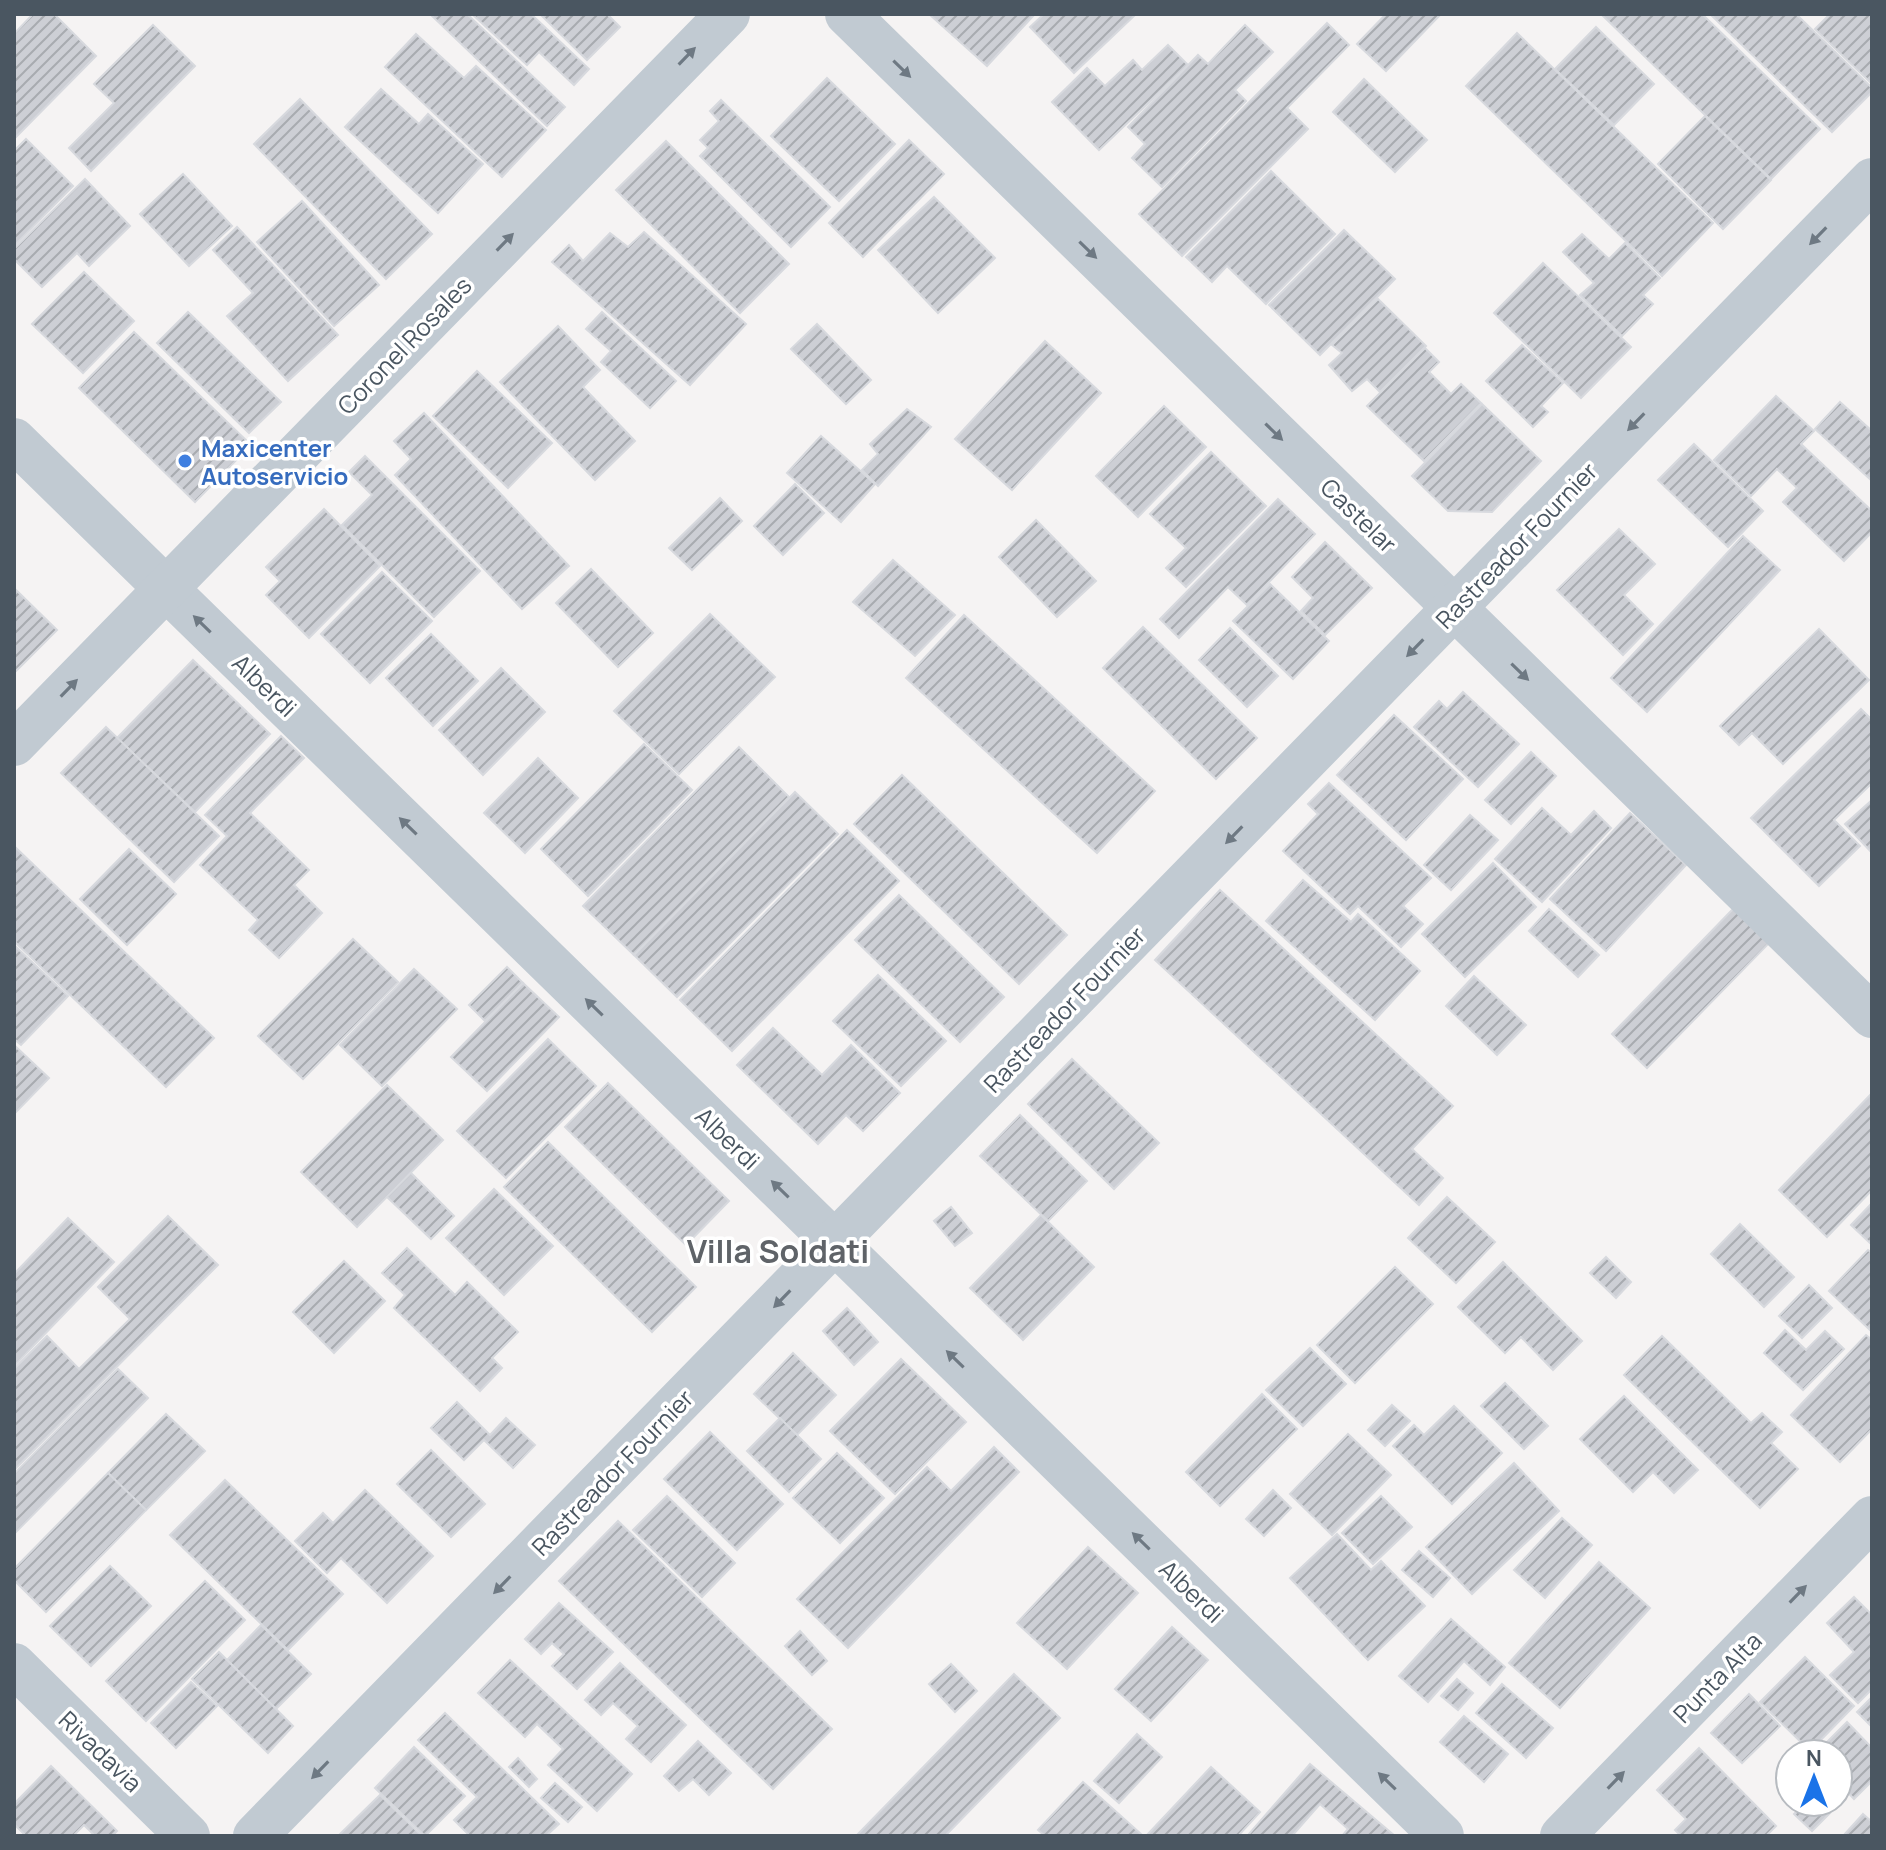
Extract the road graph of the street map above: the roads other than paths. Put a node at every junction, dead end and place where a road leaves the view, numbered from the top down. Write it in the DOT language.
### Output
graph roads {
  1 [pos="728,14"];
  2 [pos="847,14"];
  3 [pos="1872,180"];
  4 [pos="14,440"];
  5 [pos="166,589"];
  6 [pos="1454,608"];
  7 [pos="14,744"];
  8 [pos="1872,1016"];
  9 [pos="836,1243"];
  10 [pos="1872,1518"];
  11 [pos="14,1665"];
  12 [pos="188,1836"];
  13 [pos="255,1836"];
  14 [pos="1442,1836"];
  15 [pos="1562,1836"];
  5 -- 1 [label="street, Coronel Rosales, one-way"];
  2 -- 6 [label="street, Castelar, one-way"];
  3 -- 6 [label="street, Rastreador Fournier, one-way"];
  4 -- 5 [label="street, Alberdi"];
  7 -- 5 [label="street, Coronel Rosales, one-way"];
  9 -- 5 [label="street, Alberdi, one-way"];
  6 -- 8 [label="street, Castelar, one-way"];
  6 -- 9 [label="street, Rastreador Fournier, one-way"];
  9 -- 13 [label="street, Rastreador Fournier, one-way"];
  14 -- 9 [label="street, Alberdi, one-way"];
  15 -- 10 [label="street, Punta Alta, one-way"];
  11 -- 12 [label="street, Rivadavia"];
}
